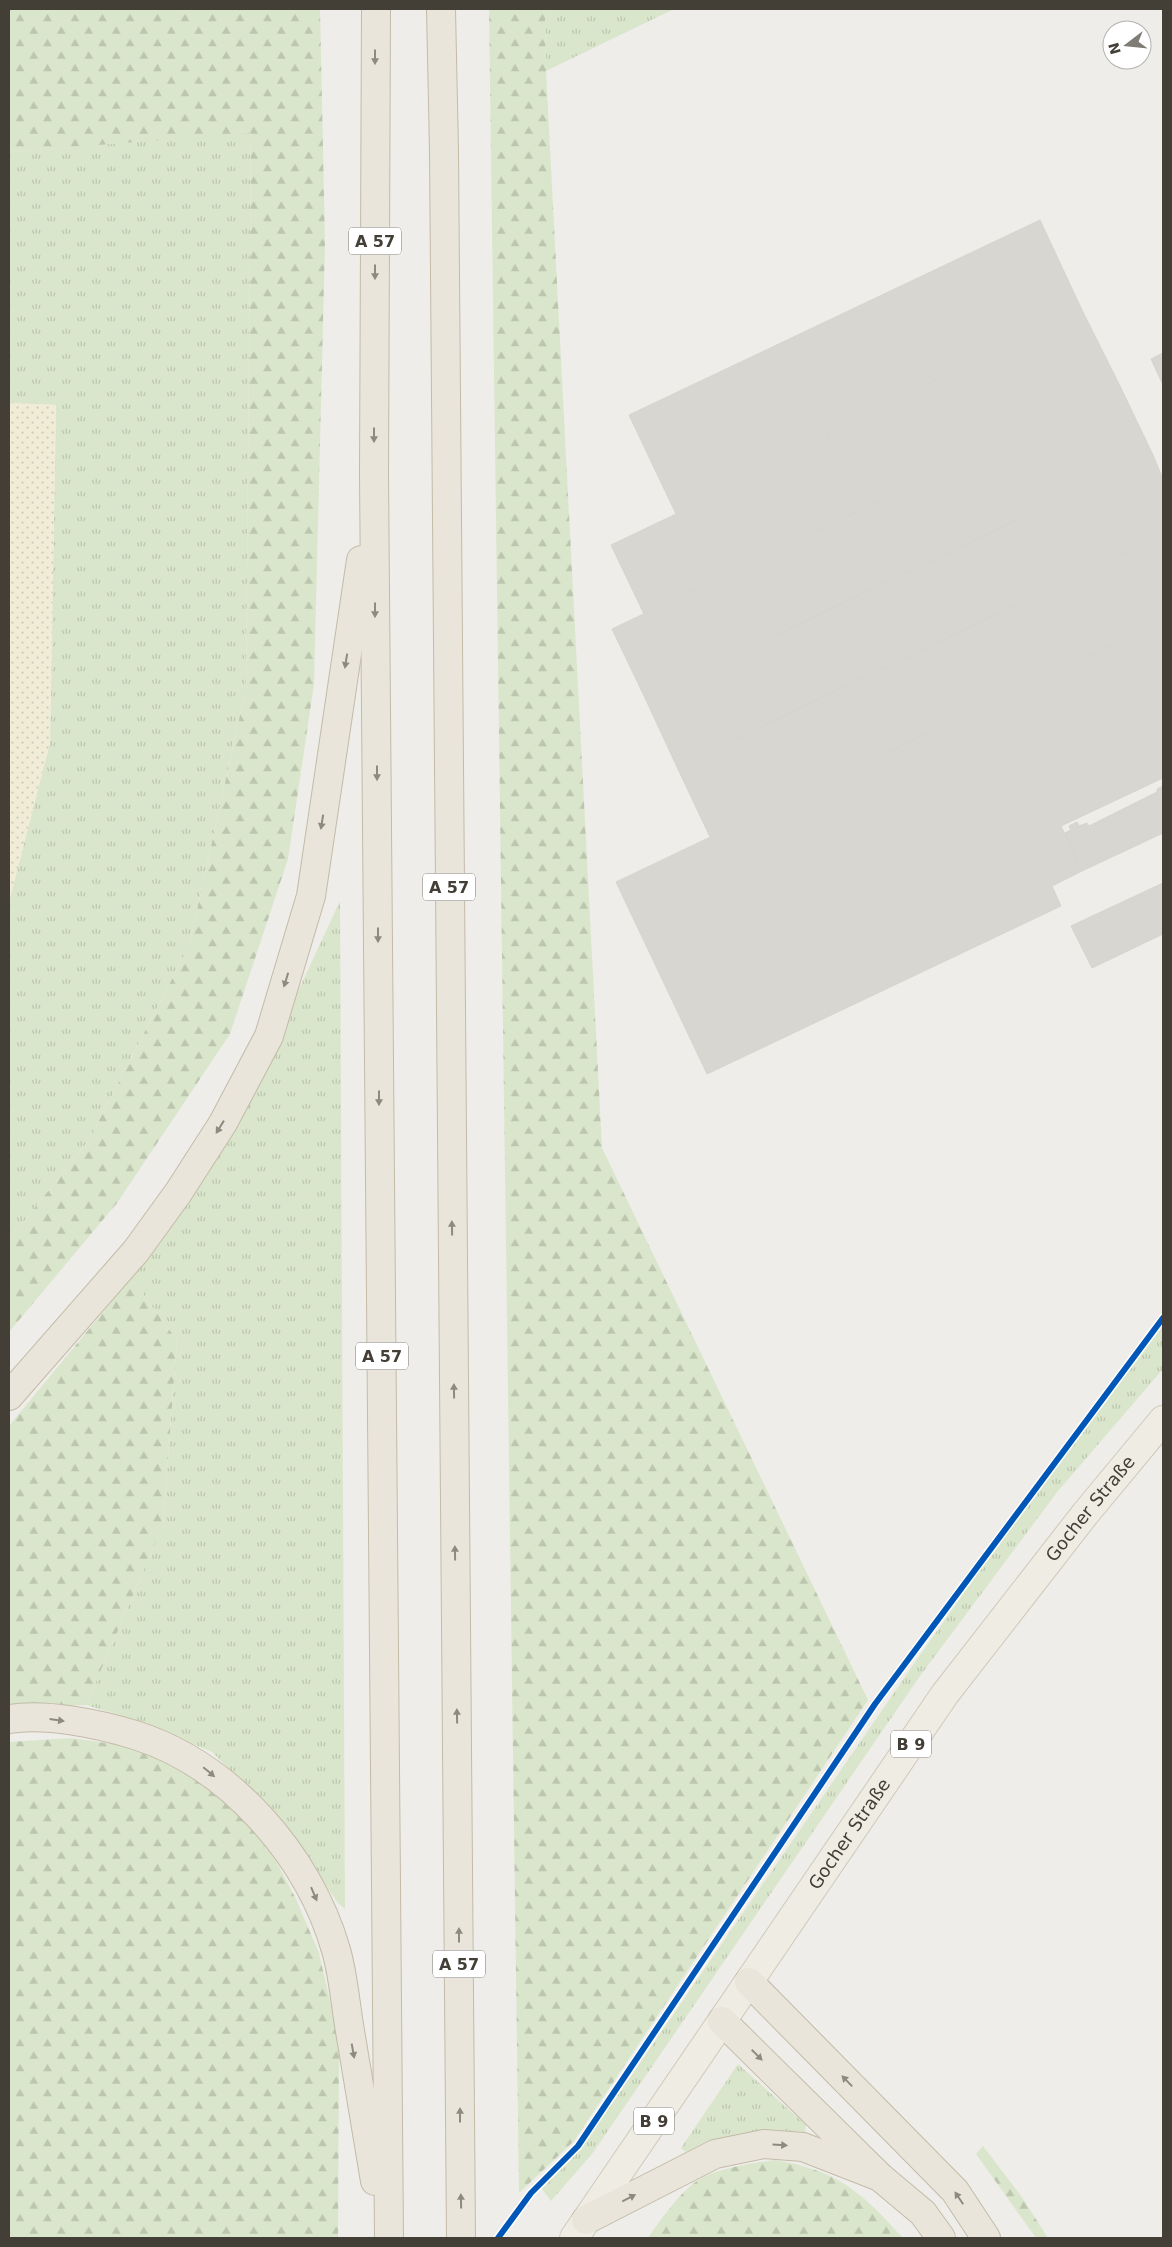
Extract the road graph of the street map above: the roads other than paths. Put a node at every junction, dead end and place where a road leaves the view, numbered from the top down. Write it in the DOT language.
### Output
graph roads {
  1 [pos="376,9"];
  2 [pos="441,9"];
  3 [pos="374,474"];
  4 [pos="9,1396"];
  5 [pos="1163,1420"];
  6 [pos="9,1719"];
  7 [pos="749,1982"];
  8 [pos="722,2021"];
  9 [pos="880,2177"];
  10 [pos="580,2229"];
  11 [pos="385,2238"];
  12 [pos="389,2238"];
  13 [pos="462,2238"];
  14 [pos="941,2238"];
  15 [pos="986,2238"];
  1 -- 3 [label="highway, A 57, one-way"];
  13 -- 2 [label="highway, A 57, one-way"];
  3 -- 4 [label="highway, one-way"];
  3 -- 12 [label="highway, A 57, one-way"];
  5 -- 7 [label="main road, Gocher Straße / B 9"];
  6 -- 11 [label="highway, one-way"];
  7 -- 8 [label="main road, Gocher Straße / B 9"];
  15 -- 7 [label="highway, one-way"];
  8 -- 9 [label="highway, one-way"];
  8 -- 10 [label="main road, Gocher Straße / B 9"];
  10 -- 9 [label="highway, one-way"];
  9 -- 14 [label="highway"];
}
